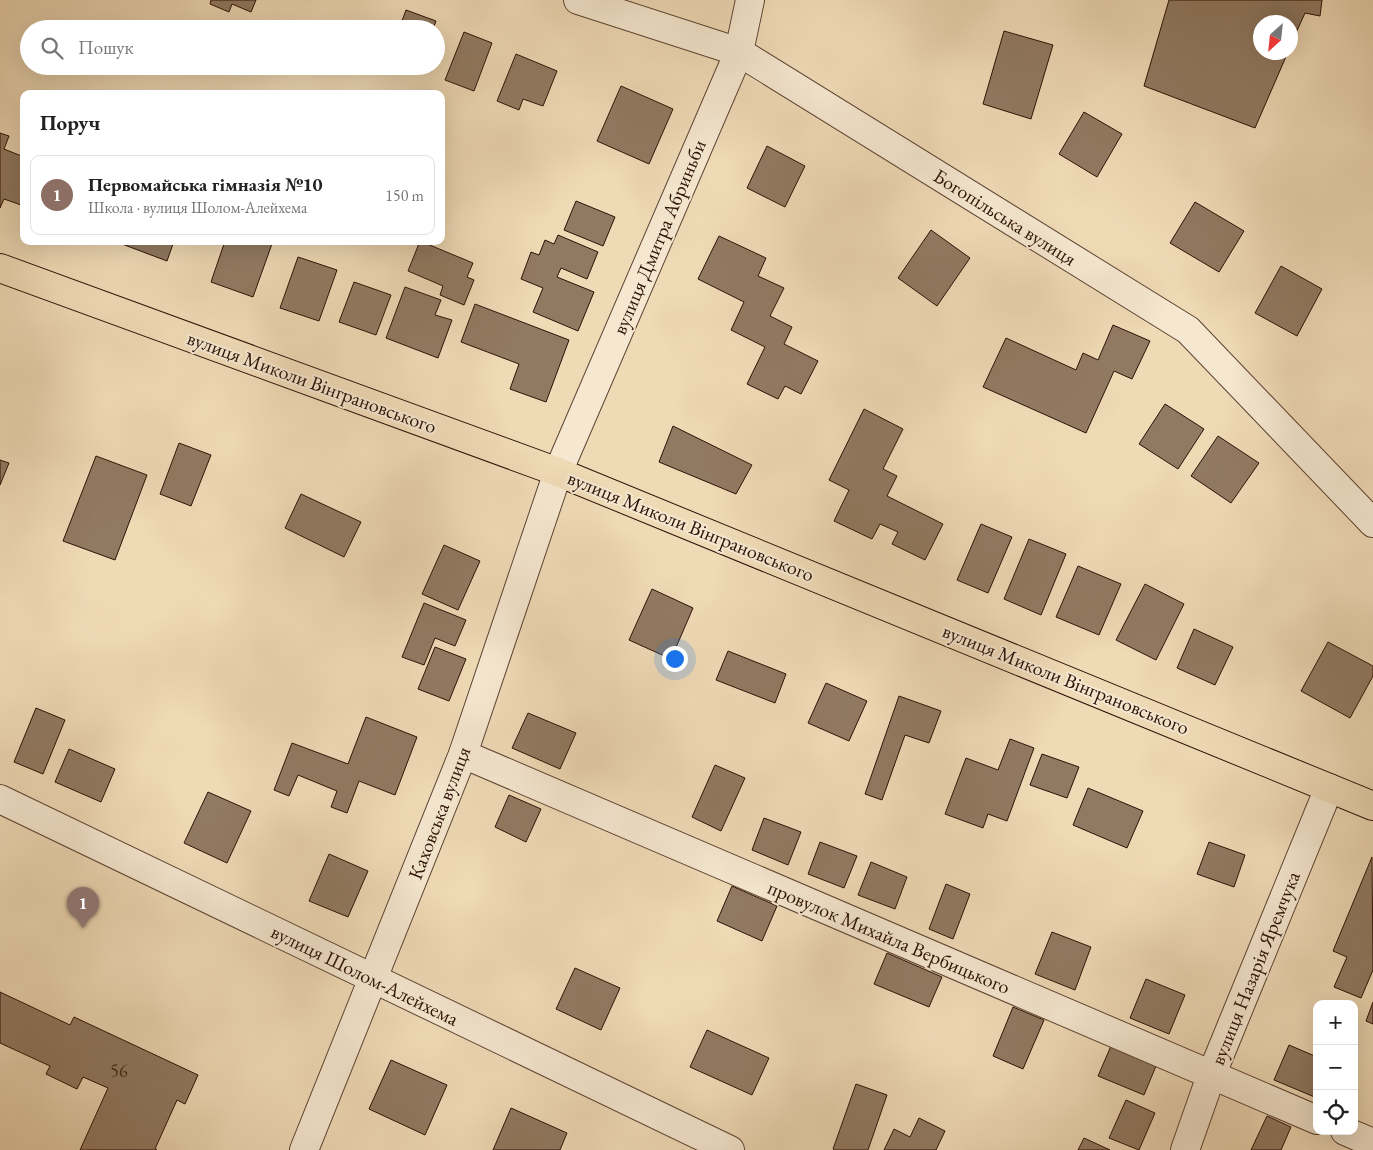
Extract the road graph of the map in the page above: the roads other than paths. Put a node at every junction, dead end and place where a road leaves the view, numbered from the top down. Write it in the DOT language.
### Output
graph roads {
  1 [pos="578,0"];
  2 [pos="750,0"];
  3 [pos="739,52"];
  4 [pos="0,268"];
  5 [pos="558,472"];
  6 [pos="1373,523"];
  7 [pos="463,754"];
  8 [pos="1329,788"];
  9 [pos="0,799"];
  10 [pos="1373,806"];
  11 [pos="374,980"];
  12 [pos="1211,1076"];
  13 [pos="1313,1118"];
  14 [pos="1354,1135"];
  15 [pos="1373,1143"];
  16 [pos="304,1150"];
  17 [pos="730,1150"];
  18 [pos="1185,1150"];
  1 -- 3 [label="street, Богопільська вулиця"];
  2 -- 3 [label="street, вулиця Дмитра Абриньби"];
  3 -- 5 [label="street, вулиця Дмитра Абриньби"];
  3 -- 6 [label="street, Богопільська вулиця"];
  4 -- 5 [label="main road, вулиця Миколи Вінграновського"];
  5 -- 7 [label="street, Каховська вулиця"];
  5 -- 8 [label="main road, вулиця Миколи Вінграновського"];
  7 -- 11 [label="street, Каховська вулиця"];
  7 -- 12 [label="street, провулок Михайла Вербицького"];
  8 -- 10 [label="main road, вулиця Миколи Вінграновського"];
  8 -- 12 [label="street, вулиця Назарія Яремчука"];
  9 -- 11 [label="street, вулиця Шолом-Алейхема"];
  11 -- 16 [label="street, Каховська вулиця"];
  11 -- 17 [label="street, вулиця Шолом-Алейхема"];
  12 -- 13 [label="street, провулок Михайла Вербицького"];
  12 -- 18 [label="street, вулиця Назарія Яремчука"];
  14 -- 15 [label="street"];
}
